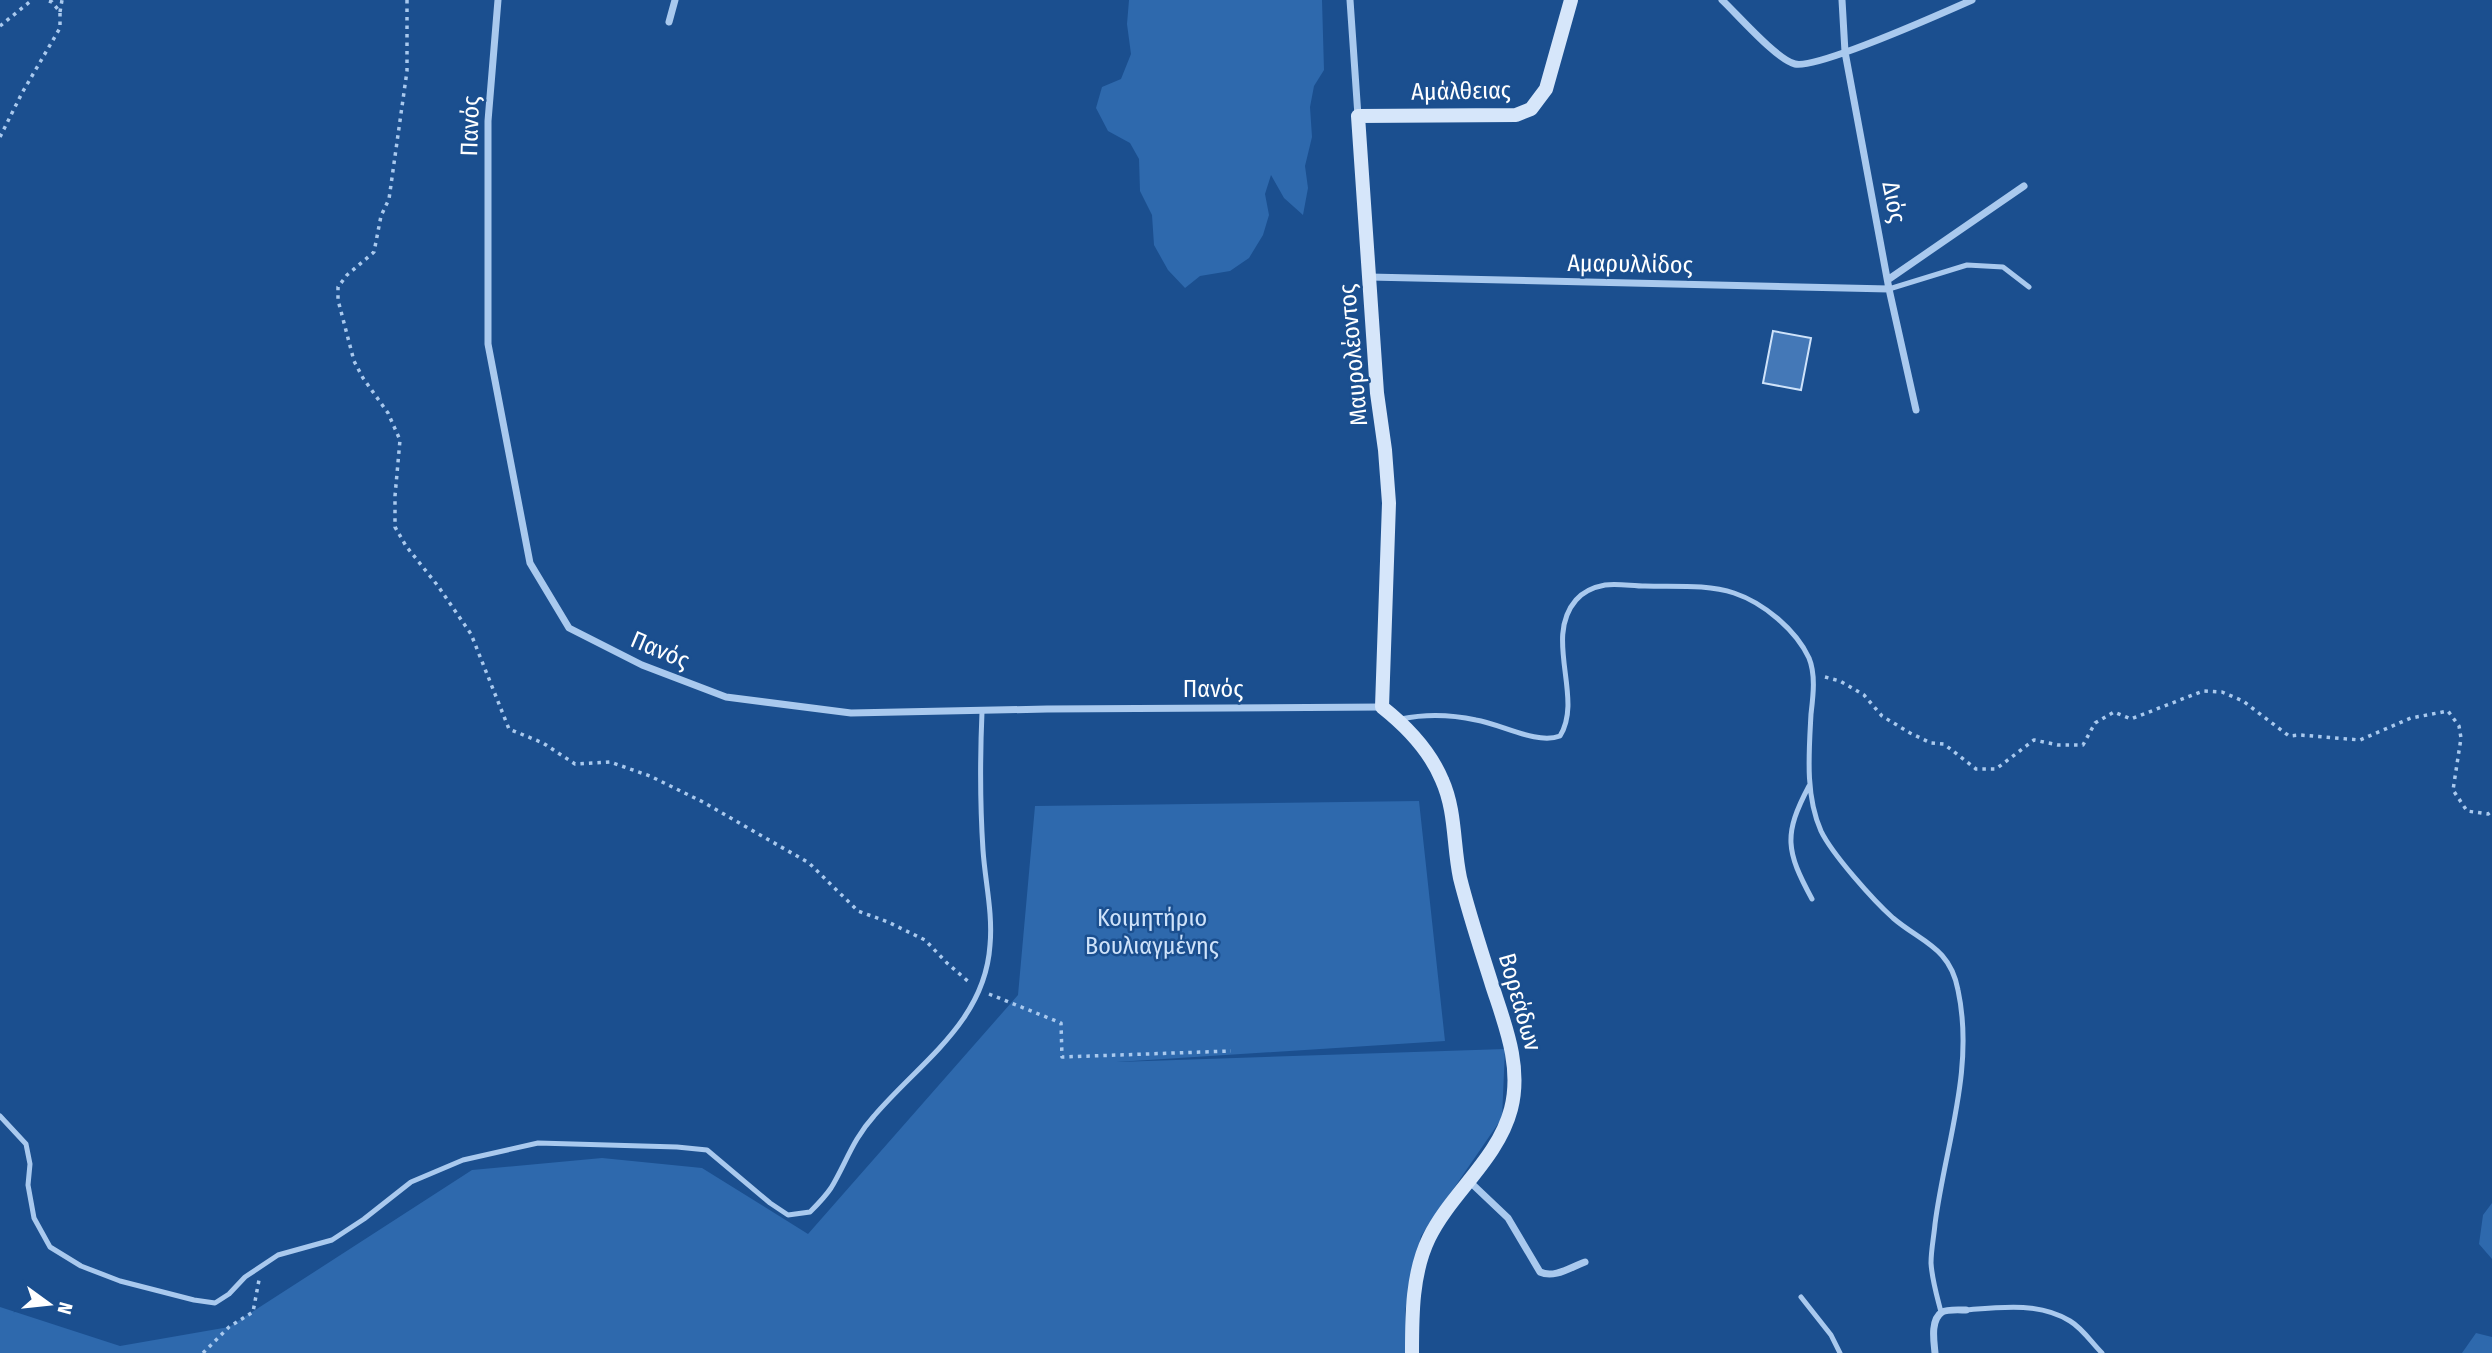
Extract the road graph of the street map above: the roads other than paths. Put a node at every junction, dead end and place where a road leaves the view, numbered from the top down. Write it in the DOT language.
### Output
graph roads {
  1 [pos="498,0"];
  2 [pos="675,0"];
  3 [pos="1350,0"];
  4 [pos="1571,0"];
  5 [pos="1722,0"];
  6 [pos="1842,0"];
  7 [pos="1972,0"];
  8 [pos="669,22"];
  9 [pos="1845,52"];
  10 [pos="1358,116"];
  11 [pos="2024,186"];
  12 [pos="1369,277"];
  13 [pos="1889,279"];
  14 [pos="2029,287"];
  15 [pos="1889,289"];
  16 [pos="1916,410"];
  17 [pos="1382,707"];
  18 [pos="982,712"];
  19 [pos="1398,719"];
  20 [pos="1810,786"];
  21 [pos="1812,899"];
  22 [pos="0,1116"];
  23 [pos="1469,1181"];
  24 [pos="1585,1262"];
  25 [pos="1801,1297"];
  26 [pos="1966,1310"];
  27 [pos="1941,1312"];
  28 [pos="1412,1353"];
  29 [pos="1840,1353"];
  30 [pos="1935,1353"];
  31 [pos="2102,1353"];
  1 -- 18 [label="street, Πανός"];
  2 -- 8 [label="street"];
  3 -- 10 [label="street, Μαυρολέοντος"];
  4 -- 10 [label="street, Αμάλθειας"];
  5 -- 9 [label="street"];
  6 -- 9 [label="street, Διός"];
  7 -- 9 [label="street"];
  9 -- 13 [label="street, Διός"];
  10 -- 12 [label="street, Μαυρολέοντος"];
  11 -- 13 [label="street"];
  12 -- 15 [label="street, Αμαρυλλίδος"];
  12 -- 17 [label="street, Μαυρολέοντος"];
  13 -- 15 [label="street, Διός"];
  14 -- 15 [label="lane"];
  15 -- 16 [label="street, Διός"];
  17 -- 18 [label="street, Πανός"];
  17 -- 19 [label="street, Βορεάδων"];
  18 -- 22 [label="lane"];
  19 -- 20 [label="lane"];
  19 -- 23 [label="street, Βορεάδων"];
  20 -- 21 [label="lane"];
  20 -- 27 [label="lane"];
  23 -- 24 [label="street"];
  23 -- 28 [label="street, Βορεάδων"];
  25 -- 29 [label="lane"];
  26 -- 27 [label="street"];
  26 -- 31 [label="lane"];
  27 -- 30 [label="street"];
}
